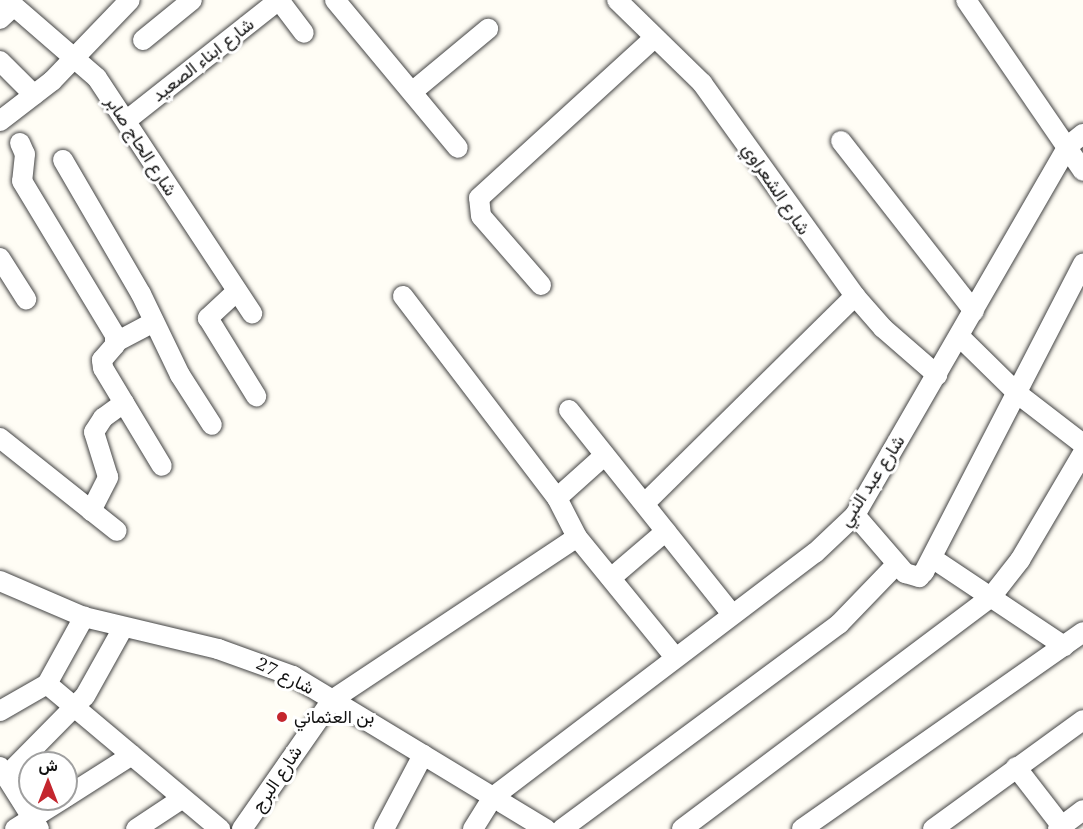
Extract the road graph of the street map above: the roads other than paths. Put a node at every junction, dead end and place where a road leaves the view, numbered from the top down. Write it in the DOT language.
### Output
graph roads {
  1 [pos="130,0"];
  2 [pos="279,0"];
  3 [pos="335,0"];
  4 [pos="617,0"];
  5 [pos="966,0"];
  6 [pos="183,3"];
  7 [pos="7,8"];
  8 [pos="488,29"];
  9 [pos="304,33"];
  10 [pos="654,38"];
  11 [pos="143,40"];
  12 [pos="76,58"];
  13 [pos="0,61"];
  14 [pos="412,92"];
  15 [pos="34,95"];
  16 [pos="127,120"];
  17 [pos="0,121"];
  18 [pos="1075,140"];
  19 [pos="841,141"];
  20 [pos="20,142"];
  21 [pos="458,148"];
  22 [pos="63,160"];
  23 [pos="1083,171"];
  24 [pos="0,258"];
  25 [pos="1083,264"];
  26 [pos="541,285"];
  27 [pos="237,291"];
  28 [pos="403,296"];
  29 [pos="855,296"];
  30 [pos="26,299"];
  31 [pos="974,311"];
  32 [pos="252,314"];
  33 [pos="154,322"];
  34 [pos="959,336"];
  35 [pos="116,342"];
  36 [pos="937,375"];
  37 [pos="1018,394"];
  38 [pos="256,396"];
  39 [pos="124,403"];
  40 [pos="569,410"];
  41 [pos="213,425"];
  42 [pos="0,438"];
  43 [pos="1081,440"];
  44 [pos="605,455"];
  45 [pos="162,466"];
  46 [pos="557,498"];
  47 [pos="645,503"];
  48 [pos="91,511"];
  49 [pos="855,515"];
  50 [pos="117,531"];
  51 [pos="666,531"];
  52 [pos="577,537"];
  53 [pos="932,558"];
  54 [pos="897,564"];
  55 [pos="611,578"];
  56 [pos="0,581"];
  57 [pos="991,597"];
  58 [pos="732,614"];
  59 [pos="84,617"];
  60 [pos="123,628"];
  61 [pos="1083,633"];
  62 [pos="1064,646"];
  63 [pos="675,657"];
  64 [pos="47,684"];
  65 [pos="332,700"];
  66 [pos="76,707"];
  67 [pos="0,711"];
  68 [pos="1083,720"];
  69 [pos="423,754"];
  70 [pos="132,755"];
  71 [pos="1016,767"];
  72 [pos="3,772"];
  73 [pos="78,790"];
  74 [pos="493,797"];
  75 [pos="183,798"];
  76 [pos="1083,810"];
  77 [pos="50,811"];
  78 [pos="36,824"];
  79 [pos="1061,828"];
  80 [pos="15,829"];
  81 [pos="136,829"];
  82 [pos="220,829"];
  83 [pos="242,829"];
  84 [pos="384,829"];
  85 [pos="474,829"];
  86 [pos="546,829"];
  87 [pos="562,829"];
  88 [pos="682,829"];
  89 [pos="802,829"];
  90 [pos="933,829"];
  1 -- 12 [label="street"];
  2 -- 9 [label="street"];
  2 -- 16 [label="street, شارع ابناء الصعيد"];
  3 -- 14 [label="street"];
  4 -- 10 [label="street, شارع الشعراوي"];
  5 -- 18 [label="street"];
  6 -- 11 [label="street"];
  7 -- 12 [label="street, شارع الحاج صابر"];
  8 -- 14 [label="street"];
  10 -- 26 [label="street"];
  10 -- 29 [label="street, شارع الشعراوي"];
  12 -- 15 [label="street"];
  12 -- 16 [label="street, شارع الحاج صابر"];
  13 -- 15 [label="street"];
  14 -- 21 [label="street"];
  15 -- 17 [label="street"];
  16 -- 27 [label="street, شارع الحاج صابر"];
  18 -- 23 [label="street"];
  18 -- 31 [label="street, شارع عبد النبي"];
  19 -- 31 [label="street"];
  20 -- 35 [label="street"];
  22 -- 33 [label="street"];
  24 -- 30 [label="street"];
  25 -- 37 [label="street"];
  27 -- 32 [label="street, شارع الحاج صابر"];
  27 -- 38 [label="street"];
  28 -- 46 [label="street"];
  29 -- 36 [label="street, شارع الشعراوي"];
  29 -- 47 [label="street"];
  31 -- 34 [label="street, شارع عبد النبي"];
  33 -- 35 [label="street"];
  33 -- 41 [label="street"];
  34 -- 36 [label="street, شارع عبد النبي"];
  34 -- 37 [label="street"];
  35 -- 39 [label="street"];
  36 -- 49 [label="street, شارع عبد النبي"];
  37 -- 43 [label="street"];
  37 -- 53 [label="street"];
  39 -- 45 [label="street"];
  39 -- 48 [label="street"];
  40 -- 44 [label="street"];
  42 -- 48 [label="street"];
  43 -- 57 [label="street"];
  44 -- 46 [label="street"];
  44 -- 47 [label="street"];
  46 -- 52 [label="street"];
  47 -- 51 [label="street"];
  48 -- 50 [label="street"];
  49 -- 54 [label="street"];
  49 -- 58 [label="street, شارع عبد النبي"];
  51 -- 55 [label="street"];
  51 -- 58 [label="street"];
  52 -- 55 [label="street"];
  52 -- 65 [label="street"];
  53 -- 54 [label="street"];
  53 -- 57 [label="street"];
  54 -- 87 [label="street"];
  55 -- 63 [label="street"];
  56 -- 59 [label="street, شارع 27"];
  57 -- 62 [label="street"];
  57 -- 88 [label="street"];
  58 -- 63 [label="street, شارع عبد النبي"];
  59 -- 60 [label="street, شارع 27"];
  59 -- 64 [label="street"];
  60 -- 65 [label="street, شارع 27"];
  60 -- 66 [label="street"];
  61 -- 62 [label="street"];
  62 -- 89 [label="street"];
  63 -- 74 [label="street, شارع عبد النبي"];
  64 -- 66 [label="street"];
  64 -- 67 [label="street"];
  65 -- 69 [label="street, شارع 27"];
  65 -- 83 [label="street, شارع البرج"];
  66 -- 70 [label="street"];
  66 -- 72 [label="street"];
  68 -- 71 [label="street"];
  69 -- 74 [label="street, شارع 27"];
  69 -- 84 [label="street"];
  70 -- 73 [label="street"];
  70 -- 75 [label="street"];
  71 -- 79 [label="street"];
  71 -- 90 [label="street"];
  72 -- 78 [label="street"];
  74 -- 85 [label="street"];
  74 -- 86 [label="street, شارع 27"];
  75 -- 81 [label="street"];
  75 -- 82 [label="street"];
  76 -- 79 [label="street"];
  77 -- 78 [label="street"];
  78 -- 80 [label="street"];
}
